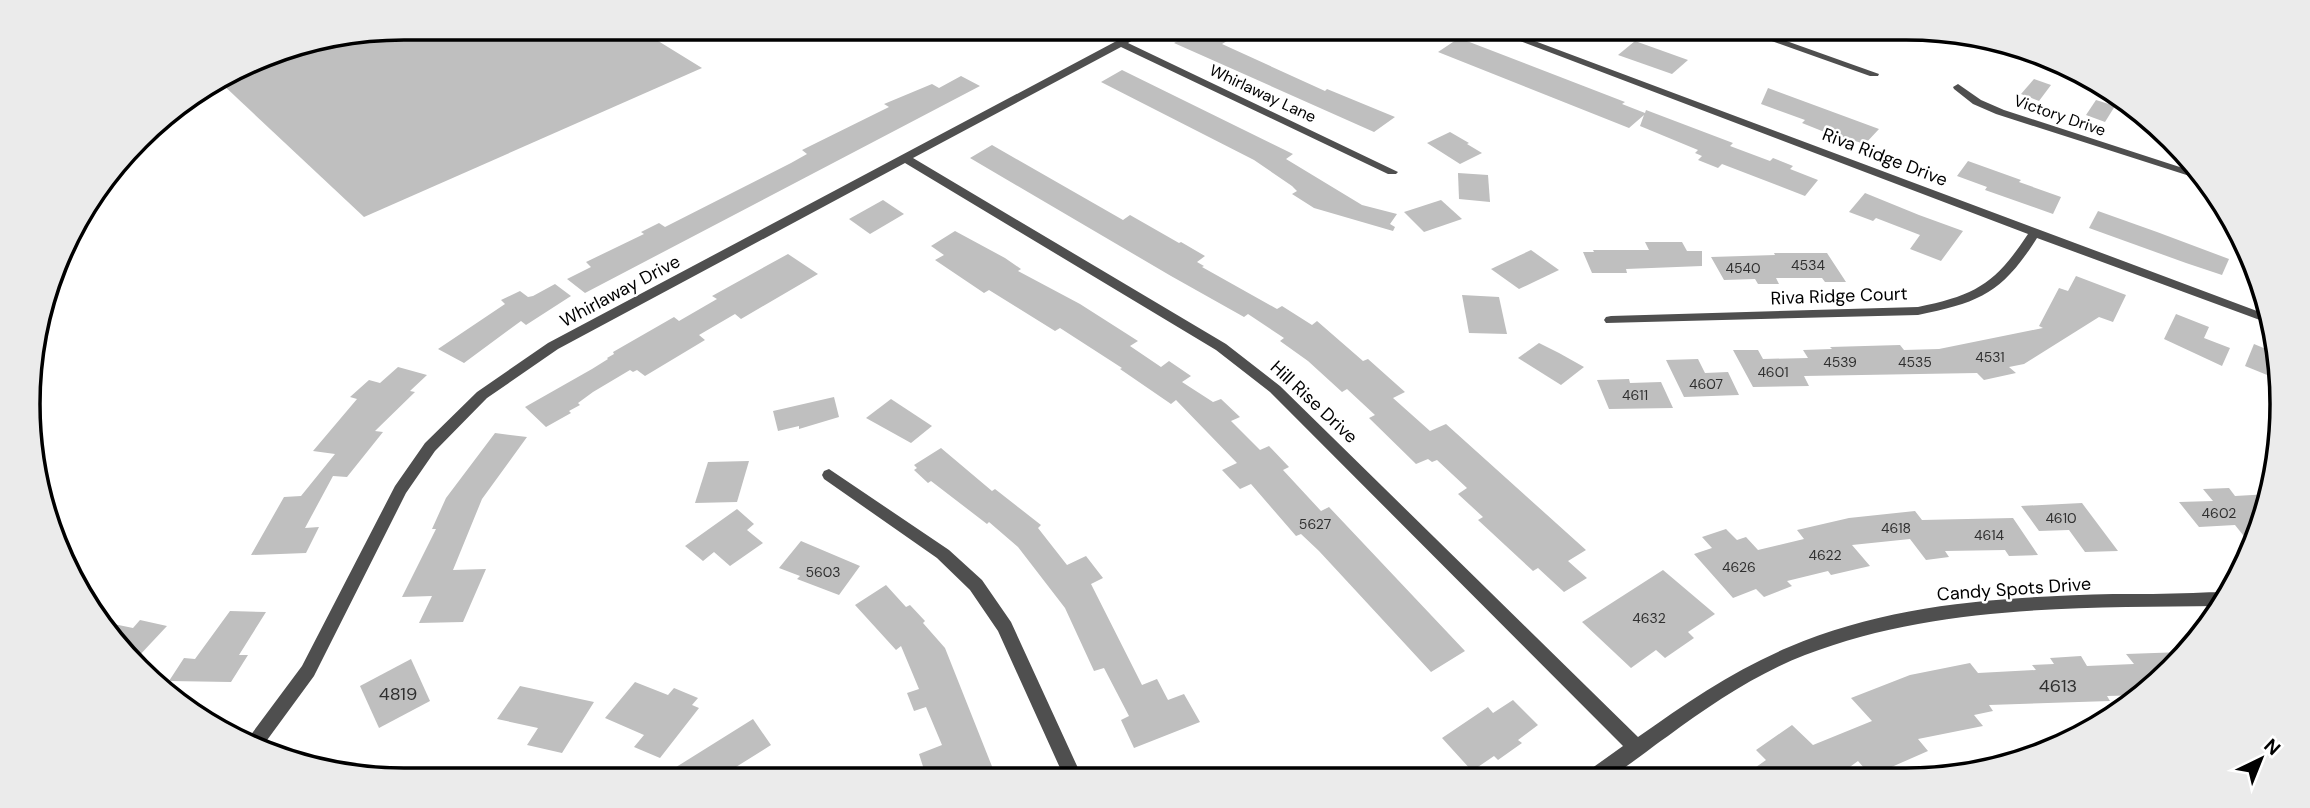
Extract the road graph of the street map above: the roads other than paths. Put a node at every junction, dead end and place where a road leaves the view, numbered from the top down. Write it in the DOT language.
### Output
graph roads {
  1 [pos="1126,40"];
  2 [pos="1523,40"];
  3 [pos="1775,40"];
  4 [pos="1121,43"];
  5 [pos="1874,74"];
  6 [pos="1958,87"];
  7 [pos="907,159"];
  8 [pos="1392,172"];
  9 [pos="2186,172"];
  10 [pos="2035,232"];
  11 [pos="2258,315"];
  12 [pos="1611,320"];
  13 [pos="829,475"];
  14 [pos="2213,599"];
  15 [pos="258,737"];
  16 [pos="1637,748"];
  17 [pos="1069,768"];
  18 [pos="1608,768"];
  1 -- 4 [label="street, Whirlaway Drive"];
  2 -- 10 [label="street, Riva Ridge Drive"];
  3 -- 5 [label="street"];
  4 -- 7 [label="street, Whirlaway Drive"];
  4 -- 8 [label="street, Whirlaway Lane"];
  6 -- 9 [label="street, Victory Drive"];
  7 -- 15 [label="street, Whirlaway Drive"];
  7 -- 16 [label="street, Hill Rise Drive"];
  10 -- 11 [label="street, Riva Ridge Drive"];
  10 -- 12 [label="street, Riva Ridge Court"];
  13 -- 17 [label="street"];
  14 -- 16 [label="street, Candy Spots Drive"];
  16 -- 18 [label="street, Candy Spots Drive"];
}
